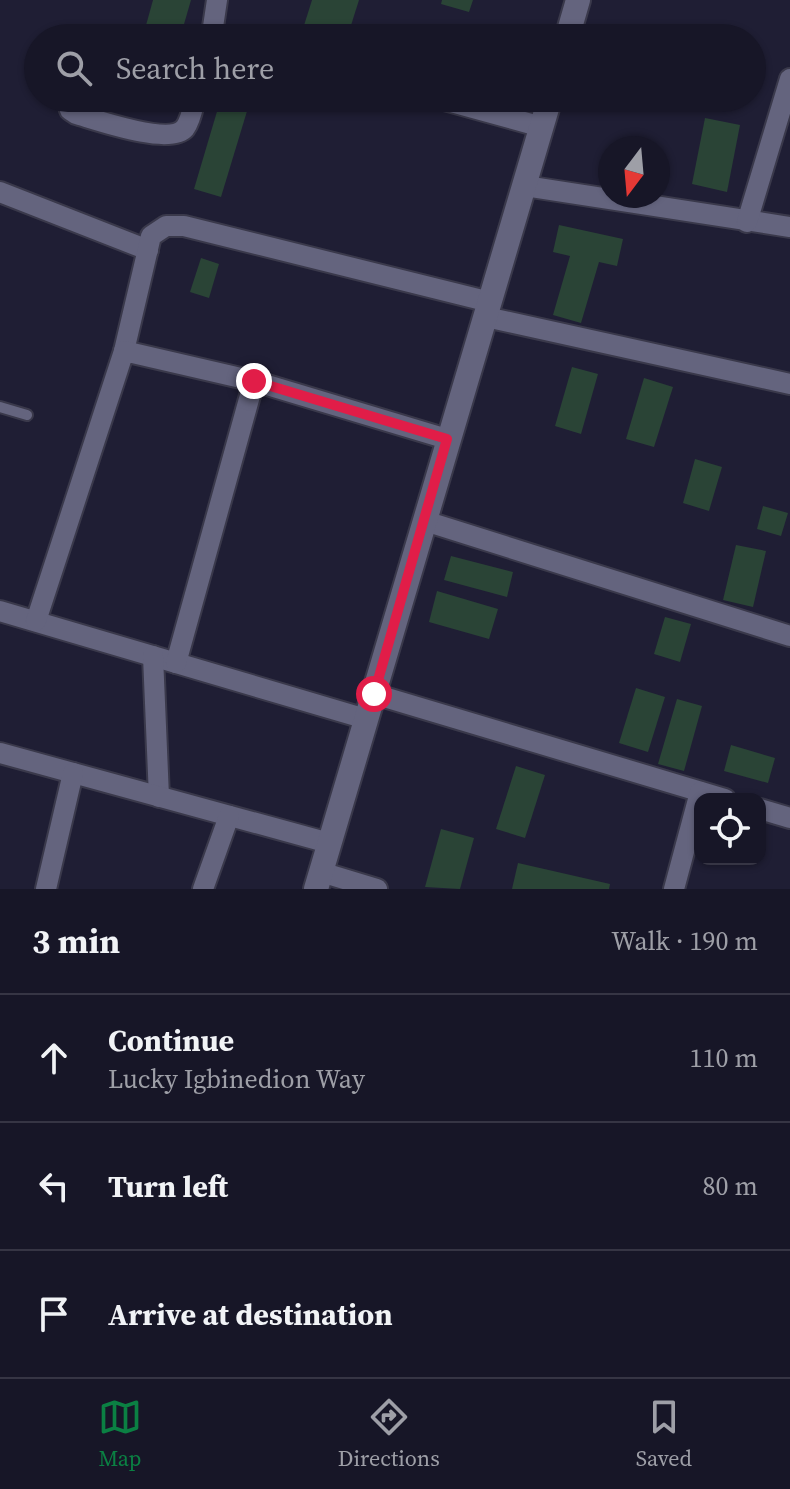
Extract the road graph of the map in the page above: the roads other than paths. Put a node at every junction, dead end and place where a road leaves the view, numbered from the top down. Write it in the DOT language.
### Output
graph roads {
  1 [pos="217,0"];
  2 [pos="578,0"];
  3 [pos="216,24"];
  4 [pos="571,24"];
  5 [pos="790,79"];
  6 [pos="73,112"];
  7 [pos="190,112"];
  8 [pos="488,112"];
  9 [pos="546,112"];
  10 [pos="542,127"];
  11 [pos="525,186"];
  12 [pos="0,192"];
  13 [pos="747,222"];
  14 [pos="790,227"];
  15 [pos="148,250"];
  16 [pos="488,310"];
  17 [pos="124,351"];
  18 [pos="254,381"];
  19 [pos="790,384"];
  20 [pos="0,407"];
  21 [pos="27,415"];
  22 [pos="447,439"];
  23 [pos="425,521"];
  24 [pos="0,611"];
  25 [pos="36,621"];
  26 [pos="790,636"];
  27 [pos="153,656"];
  28 [pos="176,663"];
  29 [pos="374,694"];
  30 [pos="366,719"];
  31 [pos="0,753"];
  32 [pos="73,773"];
  33 [pos="700,792"];
  34 [pos="704,793"];
  35 [pos="159,797"];
  36 [pos="766,811"];
  37 [pos="229,816"];
  38 [pos="790,818"];
  39 [pos="329,843"];
  40 [pos="318,880"];
  41 [pos="46,889"];
  42 [pos="203,889"];
  43 [pos="377,889"];
  44 [pos="674,889"];
  1 -- 3 [label="street"];
  2 -- 4 [label="street"];
  5 -- 13 [label="street"];
  6 -- 7 [label="street"];
  8 -- 10 [label="street"];
  9 -- 10 [label="street"];
  10 -- 11 [label="street"];
  11 -- 13 [label="street"];
  11 -- 16 [label="street"];
  12 -- 15 [label="street"];
  13 -- 14 [label="street"];
  15 -- 16 [label="street"];
  15 -- 17 [label="street"];
  16 -- 19 [label="street"];
  16 -- 22 [label="street"];
  17 -- 18 [label="street"];
  17 -- 25 [label="street"];
  18 -- 22 [label="street"];
  18 -- 28 [label="street"];
  20 -- 21 [label="lane"];
  22 -- 23 [label="street"];
  23 -- 26 [label="street"];
  23 -- 29 [label="street"];
  24 -- 25 [label="street"];
  25 -- 27 [label="street"];
  27 -- 28 [label="street"];
  27 -- 35 [label="street"];
  28 -- 30 [label="street"];
  29 -- 30 [label="street"];
  29 -- 33 [label="street"];
  30 -- 39 [label="street"];
  31 -- 32 [label="street"];
  32 -- 35 [label="street"];
  32 -- 41 [label="street"];
  33 -- 34 [label="street"];
  33 -- 44 [label="street"];
  35 -- 37 [label="street"];
  36 -- 38 [label="street"];
  37 -- 39 [label="street"];
  37 -- 42 [label="street"];
  39 -- 40 [label="street"];
  40 -- 43 [label="street"];
}
